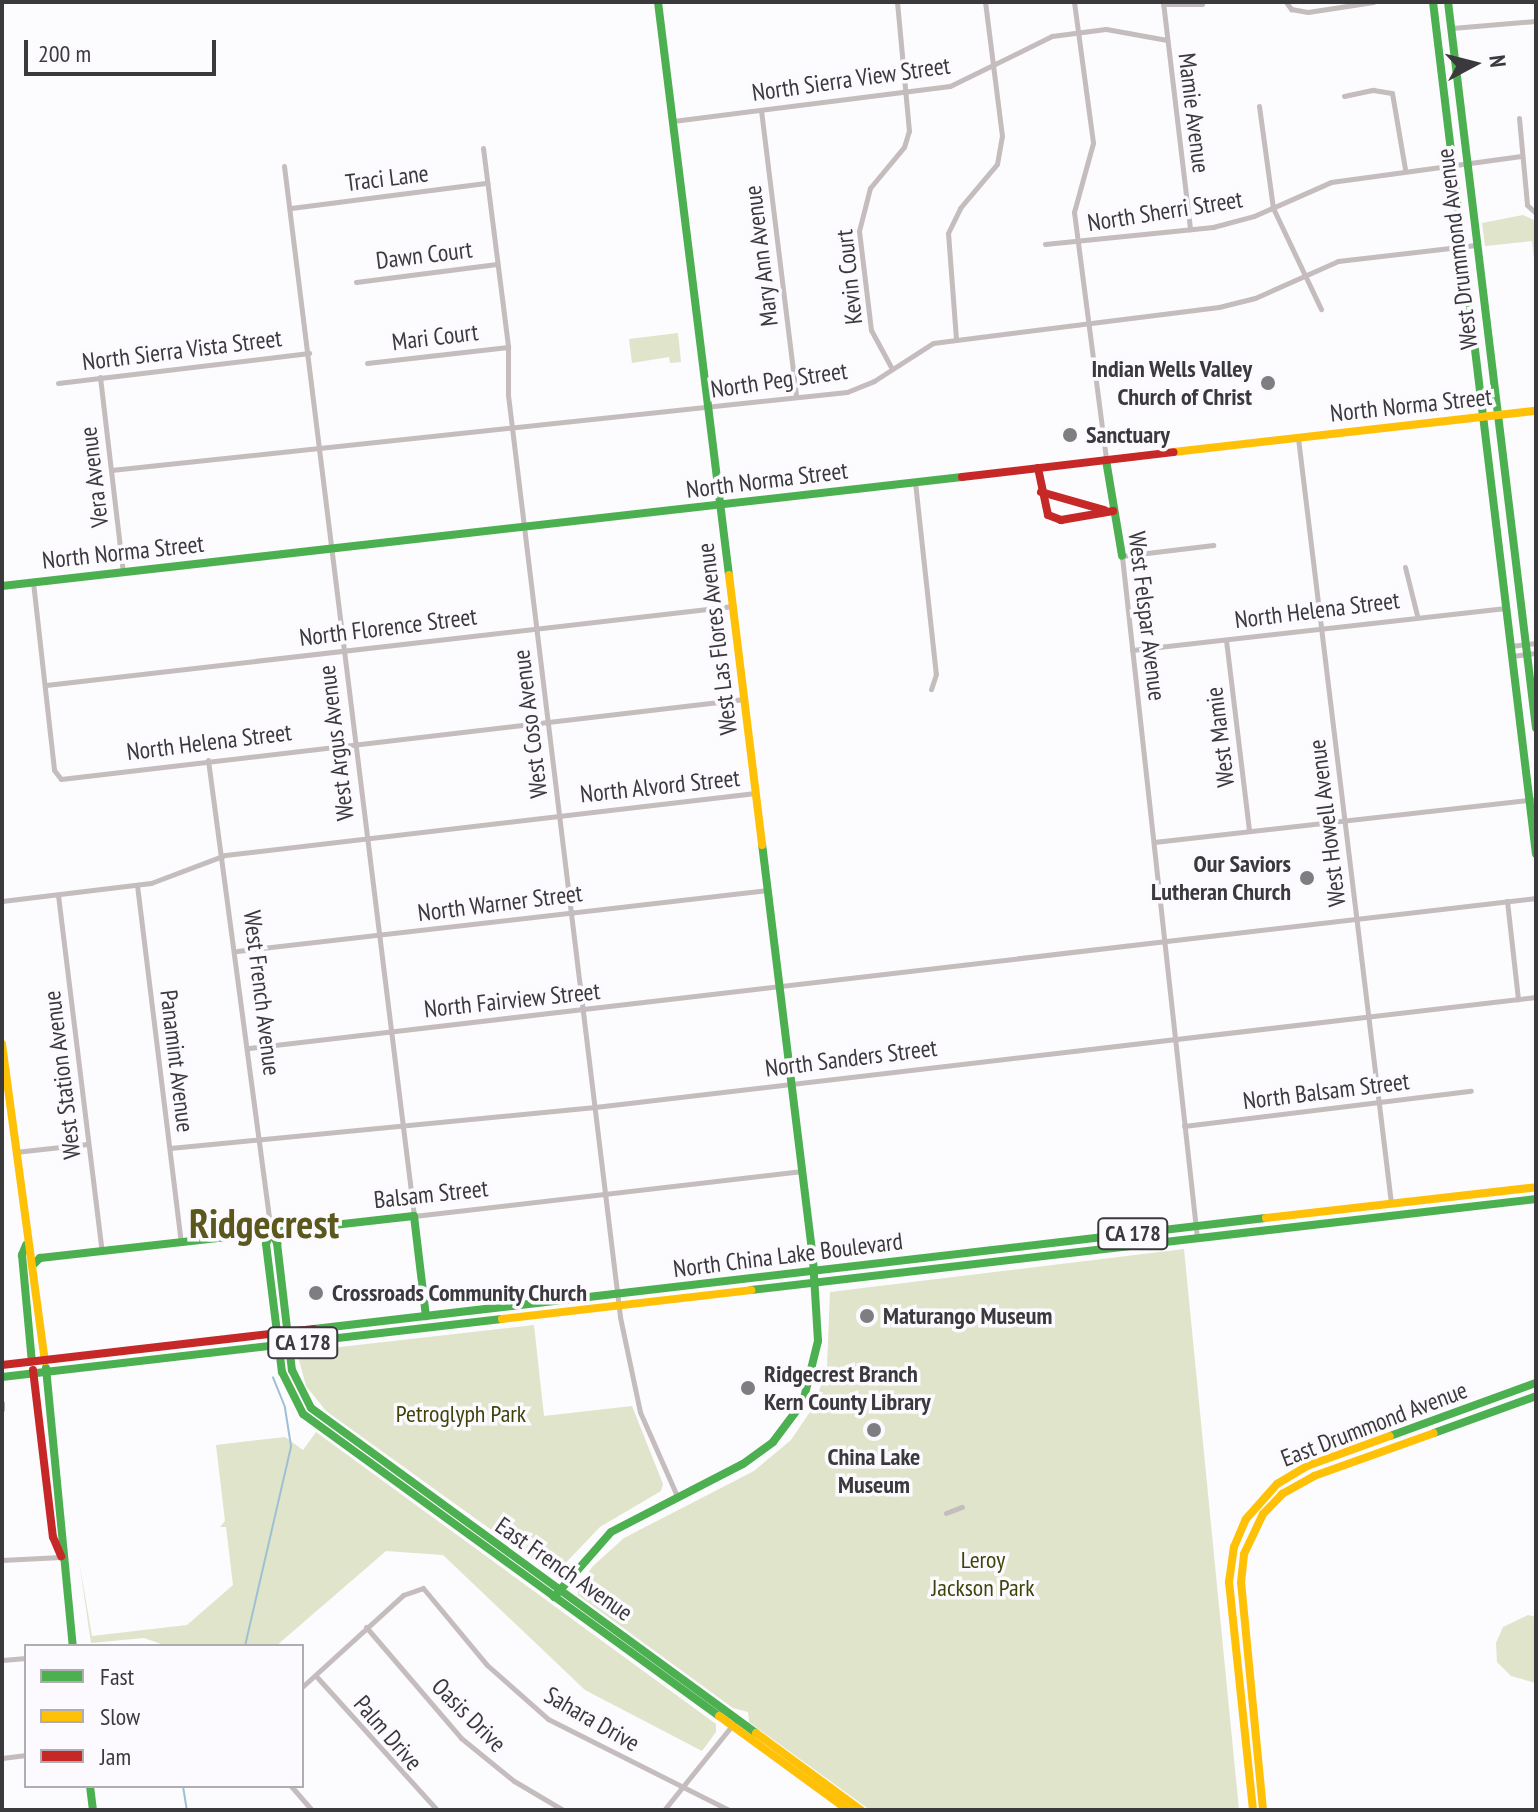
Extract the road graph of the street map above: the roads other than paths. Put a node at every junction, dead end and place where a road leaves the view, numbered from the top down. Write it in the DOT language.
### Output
graph roads {
  1 [pos="658,2"];
  2 [pos="897,2"];
  3 [pos="985,2"];
  4 [pos="1074,2"];
  5 [pos="1286,2"];
  6 [pos="1373,2"];
  7 [pos="1433,2"];
  8 [pos="1448,2"];
  9 [pos="1163,3"];
  10 [pos="1202,4"];
  11 [pos="1536,21"];
  12 [pos="1452,28"];
  13 [pos="1078,32"];
  14 [pos="1167,40"];
  15 [pos="994,67"];
  16 [pos="907,94"];
  17 [pos="1344,96"];
  18 [pos="1259,106"];
  19 [pos="761,110"];
  20 [pos="1519,118"];
  21 [pos="672,121"];
  22 [pos="483,148"];
  23 [pos="1521,156"];
  24 [pos="1467,163"];
  25 [pos="284,166"];
  26 [pos="1453,166"];
  27 [pos="1405,169"];
  28 [pos="487,183"];
  29 [pos="291,208"];
  30 [pos="1273,208"];
  31 [pos="1536,213"];
  32 [pos="1190,229"];
  33 [pos="1078,243"];
  34 [pos="1045,244"];
  35 [pos="1476,245"];
  36 [pos="1463,246"];
  37 [pos="497,264"];
  38 [pos="1306,275"];
  39 [pos="356,282"];
  40 [pos="1321,309"];
  41 [pos="1088,324"];
  42 [pos="956,339"];
  43 [pos="508,347"];
  44 [pos="309,353"];
  45 [pos="367,363"];
  46 [pos="891,367"];
  47 [pos="100,377"];
  48 [pos="58,383"];
  49 [pos="796,397"];
  50 [pos="708,408"];
  51 [pos="1536,411"];
  52 [pos="1498,415"];
  53 [pos="1484,417"];
  54 [pos="512,430"];
  55 [pos="1298,438"];
  56 [pos="320,446"];
  57 [pos="1106,460"];
  58 [pos="1038,468"];
  59 [pos="111,470"];
  60 [pos="915,482"];
  61 [pos="1041,492"];
  62 [pos="1508,501"];
  63 [pos="1494,502"];
  64 [pos="721,506"];
  65 [pos="1111,511"];
  66 [pos="524,527"];
  67 [pos="1213,545"];
  68 [pos="332,548"];
  69 [pos="1122,556"];
  70 [pos="1405,567"];
  71 [pos="123,572"];
  72 [pos="33,582"];
  73 [pos="2,586"];
  74 [pos="733,606"];
  75 [pos="1507,608"];
  76 [pos="1417,615"];
  77 [pos="537,628"];
  78 [pos="1321,629"];
  79 [pos="1226,640"];
  80 [pos="1536,643"];
  81 [pos="344,650"];
  82 [pos="1132,650"];
  83 [pos="1529,650"];
  84 [pos="1512,651"];
  85 [pos="46,685"];
  86 [pos="931,689"];
  87 [pos="745,699"];
  88 [pos="548,721"];
  89 [pos="1536,728"];
  90 [pos="356,744"];
  91 [pos="208,760"];
  92 [pos="756,793"];
  93 [pos="1533,800"];
  94 [pos="559,815"];
  95 [pos="1345,821"];
  96 [pos="1249,831"];
  97 [pos="367,838"];
  98 [pos="1154,842"];
  99 [pos="1536,854"];
  100 [pos="225,855"];
  101 [pos="137,885"];
  102 [pos="768,890"];
  103 [pos="58,895"];
  104 [pos="1536,898"];
  105 [pos="2,901"];
  106 [pos="1507,901"];
  107 [pos="572,913"];
  108 [pos="1357,919"];
  109 [pos="379,935"];
  110 [pos="1165,942"];
  111 [pos="237,951"];
  112 [pos="780,987"];
  113 [pos="1536,997"];
  114 [pos="1518,999"];
  115 [pos="583,1010"];
  116 [pos="1369,1016"];
  117 [pos="391,1031"];
  118 [pos="1176,1037"];
  119 [pos="2,1044"];
  120 [pos="249,1048"];
  121 [pos="792,1083"];
  122 [pos="1471,1091"];
  123 [pos="1379,1102"];
  124 [pos="595,1107"];
  125 [pos="1184,1126"];
  126 [pos="403,1128"];
  127 [pos="260,1138"];
  128 [pos="88,1144"];
  129 [pos="170,1148"];
  130 [pos="15,1152"];
  131 [pos="802,1171"];
  132 [pos="1536,1187"];
  133 [pos="605,1194"];
  134 [pos="1536,1199"];
  135 [pos="1391,1204"];
  136 [pos="414,1216"];
  137 [pos="1196,1227"];
  138 [pos="271,1232"];
  139 [pos="1197,1238"];
  140 [pos="181,1242"];
  141 [pos="26,1245"];
  142 [pos="1018,1248"];
  143 [pos="102,1251"];
  144 [pos="33,1265"];
  145 [pos="965,1265"];
  146 [pos="815,1272"];
  147 [pos="23,1274"];
  148 [pos="813,1284"];
  149 [pos="617,1295"];
  150 [pos="619,1307"];
  151 [pos="426,1316"];
  152 [pos="288,1332"];
  153 [pos="277,1334"];
  154 [pos="365,1336"];
  155 [pos="223,1340"];
  156 [pos="290,1344"];
  157 [pos="279,1346"];
  158 [pos="174,1358"];
  159 [pos="45,1361"];
  160 [pos="32,1362"];
  161 [pos="2,1365"];
  162 [pos="47,1373"];
  163 [pos="34,1375"];
  164 [pos="2,1377"];
  165 [pos="1536,1383"];
  166 [pos="1536,1396"];
  167 [pos="2,1403"];
  168 [pos="2,1409"];
  169 [pos="677,1496"];
  170 [pos="962,1507"];
  171 [pos="946,1513"];
  172 [pos="62,1557"];
  173 [pos="2,1560"];
  174 [pos="561,1589"];
  175 [pos="554,1597"];
  176 [pos="366,1627"];
  177 [pos="73,1644"];
  178 [pos="24,1658"];
  179 [pos="2,1660"];
  180 [pos="316,1676"];
  181 [pos="304,1685"];
  182 [pos="734,1722"];
  183 [pos="24,1755"];
  184 [pos="2,1758"];
  185 [pos="684,1785"];
  186 [pos="90,1788"];
  187 [pos="293,1788"];
  188 [pos="93,1810"];
  189 [pos="312,1810"];
  190 [pos="437,1810"];
  191 [pos="563,1810"];
  192 [pos="664,1810"];
  193 [pos="729,1810"];
  194 [pos="848,1810"];
  195 [pos="861,1810"];
  196 [pos="1253,1810"];
  197 [pos="1263,1810"];
  1 -- 21 [label="main road, West Las Flores Avenue"];
  2 -- 16 [label="street, Kevin Court"];
  3 -- 15 [label="street"];
  4 -- 13 [label="street, West Felspar Avenue"];
  5 -- 6 [label="street"];
  7 -- 26 [label="main road, West Drummond Avenue"];
  8 -- 12 [label="main road, West Drummond Avenue"];
  9 -- 10 [label="street"];
  9 -- 14 [label="street, Mamie Avenue"];
  11 -- 12 [label="street"];
  12 -- 24 [label="main road, West Drummond Avenue"];
  13 -- 14 [label="street, North Sierra View Street"];
  13 -- 15 [label="street, North Sierra View Street"];
  13 -- 33 [label="street, West Felspar Avenue"];
  14 -- 32 [label="street, Mamie Avenue"];
  15 -- 16 [label="street, North Sierra View Street"];
  15 -- 42 [label="street"];
  16 -- 19 [label="street, North Sierra View Street"];
  16 -- 46 [label="street, Kevin Court"];
  17 -- 27 [label="street"];
  18 -- 30 [label="street"];
  19 -- 21 [label="street, North Sierra View Street"];
  19 -- 49 [label="street, Mary Ann Avenue"];
  20 -- 23 [label="street"];
  21 -- 50 [label="main road, West Las Flores Avenue"];
  22 -- 28 [label="street, West Coso Avenue"];
  23 -- 24 [label="street, North Sherri Street"];
  23 -- 31 [label="street"];
  24 -- 26 [label="street, North Sherri Street"];
  24 -- 35 [label="main road, West Drummond Avenue"];
  25 -- 29 [label="street, West Argus Avenue"];
  26 -- 27 [label="street, North Sherri Street"];
  26 -- 36 [label="main road, West Drummond Avenue"];
  27 -- 30 [label="street, North Sherri Street"];
  28 -- 29 [label="street, Traci Lane"];
  28 -- 37 [label="street, West Coso Avenue"];
  29 -- 44 [label="street, West Argus Avenue"];
  30 -- 32 [label="street, North Sherri Street"];
  30 -- 38 [label="street"];
  32 -- 33 [label="street, North Sherri Street"];
  33 -- 34 [label="street, North Sherri Street"];
  33 -- 41 [label="street, West Felspar Avenue"];
  35 -- 36 [label="street, North Peg Street"];
  35 -- 52 [label="main road, West Drummond Avenue"];
  36 -- 38 [label="street, North Peg Street"];
  36 -- 53 [label="main road, West Drummond Avenue"];
  37 -- 39 [label="street, Dawn Court"];
  37 -- 43 [label="street, West Coso Avenue"];
  38 -- 40 [label="street"];
  38 -- 41 [label="street, North Peg Street"];
  41 -- 42 [label="street, North Peg Street"];
  41 -- 57 [label="street, West Felspar Avenue"];
  42 -- 46 [label="street, North Peg Street"];
  43 -- 45 [label="street, Mari Court"];
  43 -- 54 [label="street, West Coso Avenue"];
  44 -- 47 [label="street, North Sierra Vista Street"];
  44 -- 56 [label="street, West Argus Avenue"];
  46 -- 49 [label="street, North Peg Street"];
  47 -- 48 [label="street, North Sierra Vista Street"];
  47 -- 59 [label="street, Vera Avenue"];
  49 -- 50 [label="street, North Peg Street"];
  50 -- 54 [label="street, North Peg Street"];
  50 -- 64 [label="main road, West Las Flores Avenue"];
  51 -- 52 [label="main road, North Norma Street"];
  52 -- 53 [label="main road, North Norma Street"];
  52 -- 62 [label="main road, West Drummond Avenue"];
  53 -- 55 [label="main road, North Norma Street"];
  53 -- 63 [label="main road, West Drummond Avenue"];
  54 -- 56 [label="street, North Peg Street"];
  54 -- 66 [label="street, West Coso Avenue"];
  55 -- 57 [label="main road, North Norma Street"];
  55 -- 78 [label="street, West Howell Avenue"];
  56 -- 59 [label="street, North Peg Street"];
  56 -- 68 [label="street, West Argus Avenue"];
  57 -- 58 [label="main road, North Norma Street"];
  57 -- 65 [label="main road, West Felspar Avenue"];
  58 -- 60 [label="main road, North Norma Street"];
  58 -- 61 [label="main road"];
  59 -- 71 [label="street, Vera Avenue"];
  60 -- 64 [label="main road, North Norma Street"];
  60 -- 86 [label="street"];
  61 -- 65 [label="main road"];
  61 -- 65 [label="main road"];
  62 -- 63 [label="main road"];
  62 -- 83 [label="main road, West Drummond Avenue"];
  63 -- 75 [label="main road, West Drummond Avenue"];
  64 -- 66 [label="main road, North Norma Street"];
  64 -- 74 [label="main road, West Las Flores Avenue"];
  65 -- 69 [label="main road, West Felspar Avenue"];
  66 -- 68 [label="main road, North Norma Street"];
  66 -- 77 [label="street, West Coso Avenue"];
  67 -- 69 [label="street"];
  68 -- 71 [label="main road, North Norma Street"];
  68 -- 81 [label="street, West Argus Avenue"];
  69 -- 82 [label="street, West Felspar Avenue"];
  70 -- 76 [label="street"];
  71 -- 72 [label="main road, North Norma Street"];
  72 -- 73 [label="main road, North Norma Street"];
  72 -- 85 [label="street"];
  74 -- 77 [label="street, North Florence Street"];
  74 -- 87 [label="main road, West Las Flores Avenue"];
  75 -- 76 [label="street, North Helena Street"];
  75 -- 84 [label="main road, West Drummond Avenue"];
  76 -- 78 [label="street, North Helena Street"];
  77 -- 81 [label="street, North Florence Street"];
  77 -- 88 [label="street, West Coso Avenue"];
  78 -- 79 [label="street, North Helena Street"];
  78 -- 95 [label="street, West Howell Avenue"];
  79 -- 82 [label="street, North Helena Street"];
  79 -- 96 [label="street, West Mamie"];
  80 -- 83 [label="street"];
  81 -- 85 [label="street, North Florence Street"];
  81 -- 90 [label="street, West Argus Avenue"];
  82 -- 98 [label="street, West Felspar Avenue"];
  83 -- 84 [label="street"];
  83 -- 89 [label="main road, West Drummond Avenue"];
  84 -- 93 [label="main road, West Drummond Avenue"];
  85 -- 91 [label="street, North Helena Street"];
  87 -- 88 [label="street, North Helena Street"];
  87 -- 92 [label="main road, West Las Flores Avenue"];
  88 -- 90 [label="street, North Helena Street"];
  88 -- 94 [label="street, West Coso Avenue"];
  90 -- 91 [label="street, North Helena Street"];
  90 -- 97 [label="street, West Argus Avenue"];
  91 -- 100 [label="street, West French Avenue"];
  92 -- 94 [label="street, North Alvord Street"];
  92 -- 102 [label="main road, West Las Flores Avenue"];
  93 -- 95 [label="street"];
  93 -- 99 [label="main road, West Drummond Avenue"];
  94 -- 97 [label="street, North Alvord Street"];
  94 -- 107 [label="street, West Coso Avenue"];
  95 -- 96 [label="street"];
  95 -- 108 [label="street, West Howell Avenue"];
  96 -- 98 [label="street"];
  97 -- 100 [label="street, North Alvord Street"];
  97 -- 109 [label="street, West Argus Avenue"];
  98 -- 110 [label="street, West Felspar Avenue"];
  100 -- 101 [label="street, North Alvord Street"];
  100 -- 111 [label="street, West French Avenue"];
  101 -- 103 [label="street, North Alvord Street"];
  101 -- 129 [label="street, Panamint Avenue"];
  102 -- 107 [label="street, North Warner Street"];
  102 -- 112 [label="main road, West Las Flores Avenue"];
  103 -- 105 [label="street, North Alvord Street"];
  103 -- 128 [label="street, West Station Avenue"];
  104 -- 106 [label="street"];
  106 -- 108 [label="street"];
  106 -- 114 [label="street"];
  107 -- 109 [label="street, North Warner Street"];
  107 -- 115 [label="street, West Coso Avenue"];
  108 -- 110 [label="street"];
  108 -- 116 [label="street, West Howell Avenue"];
  109 -- 111 [label="street, North Warner Street"];
  109 -- 117 [label="street, West Argus Avenue"];
  110 -- 112 [label="street, North Fairview Street"];
  110 -- 118 [label="street, West Felspar Avenue"];
  111 -- 120 [label="street, West French Avenue"];
  112 -- 115 [label="street, North Fairview Street"];
  112 -- 121 [label="main road, West Las Flores Avenue"];
  113 -- 114 [label="street, North Sanders Street"];
  114 -- 116 [label="street, North Sanders Street"];
  115 -- 117 [label="street, North Fairview Street"];
  115 -- 124 [label="street, West Coso Avenue"];
  116 -- 118 [label="street, North Sanders Street"];
  116 -- 123 [label="street, West Howell Avenue"];
  117 -- 120 [label="street, North Fairview Street"];
  117 -- 126 [label="street, West Argus Avenue"];
  118 -- 121 [label="street, North Sanders Street"];
  118 -- 125 [label="street, West Felspar Avenue"];
  119 -- 130 [label="main road"];
  120 -- 127 [label="street, West French Avenue"];
  121 -- 124 [label="street, North Sanders Street"];
  121 -- 131 [label="main road, West Las Flores Avenue"];
  122 -- 123 [label="street, North Balsam Street"];
  123 -- 125 [label="street, North Balsam Street"];
  123 -- 135 [label="street, West Howell Avenue"];
  124 -- 126 [label="street, North Sanders Street"];
  124 -- 133 [label="street, West Coso Avenue"];
  125 -- 137 [label="street, West Felspar Avenue"];
  126 -- 127 [label="street, North Sanders Street"];
  126 -- 136 [label="street, West Argus Avenue"];
  127 -- 129 [label="street, North Sanders Street"];
  127 -- 138 [label="street, West French Avenue"];
  128 -- 130 [label="street"];
  128 -- 143 [label="street, West Station Avenue"];
  129 -- 140 [label="street, Panamint Avenue"];
  130 -- 141 [label="main road"];
  131 -- 133 [label="street, Balsam Street"];
  131 -- 146 [label="main road, West Las Flores Avenue"];
  132 -- 135 [label="main road, North China Lake Boulevard / CA 178"];
  133 -- 136 [label="street, Balsam Street"];
  133 -- 149 [label="street, West Coso Avenue"];
  134 -- 139 [label="main road, North China Lake Boulevard / CA 178"];
  135 -- 137 [label="main road, North China Lake Boulevard / CA 178"];
  136 -- 138 [label="main road, Balsam Street"];
  136 -- 151 [label="main road, West Argus Avenue"];
  137 -- 139 [label="street, West Felspar Avenue"];
  137 -- 142 [label="main road, North China Lake Boulevard / CA 178"];
  138 -- 140 [label="main road, Balsam Street"];
  138 -- 152 [label="main road, West French Avenue"];
  138 -- 153 [label="main road, West French Avenue"];
  139 -- 145 [label="main road, North China Lake Boulevard / CA 178"];
  140 -- 143 [label="main road, Balsam Street"];
  141 -- 144 [label="main road"];
  141 -- 147 [label="main road"];
  142 -- 145 [label="main road"];
  142 -- 146 [label="main road, North China Lake Boulevard / CA 178"];
  143 -- 144 [label="main road, Balsam Street"];
  144 -- 147 [label="street, Balsam Street"];
  144 -- 159 [label="main road"];
  145 -- 148 [label="main road, North China Lake Boulevard / CA 178"];
  146 -- 148 [label="main road, West Las Flores Avenue"];
  146 -- 149 [label="main road, North China Lake Boulevard / CA 178"];
  147 -- 160 [label="main road"];
  148 -- 150 [label="main road, North China Lake Boulevard / CA 178"];
  148 -- 169 [label="main road, West Las Flores Avenue"];
  149 -- 150 [label="street, West Coso Avenue"];
  149 -- 151 [label="main road, North China Lake Boulevard / CA 178"];
  150 -- 154 [label="main road, North China Lake Boulevard / CA 178"];
  150 -- 169 [label="street, West Coso Avenue"];
  151 -- 152 [label="main road, North China Lake Boulevard / CA 178"];
  151 -- 154 [label="main road"];
  152 -- 153 [label="main road, North China Lake Boulevard / CA 178"];
  152 -- 156 [label="main road, East French Avenue"];
  153 -- 155 [label="main road, North China Lake Boulevard / CA 178"];
  153 -- 157 [label="main road, East French Avenue"];
  154 -- 156 [label="main road, North China Lake Boulevard / CA 178"];
  155 -- 158 [label="main road"];
  155 -- 159 [label="main road, North China Lake Boulevard / CA 178"];
  156 -- 157 [label="main road, North China Lake Boulevard / CA 178"];
  156 -- 174 [label="main road, East French Avenue"];
  157 -- 158 [label="main road, North China Lake Boulevard / CA 178"];
  157 -- 175 [label="main road, East French Avenue"];
  158 -- 162 [label="main road, North China Lake Boulevard / CA 178"];
  159 -- 160 [label="main road, North China Lake Boulevard"];
  159 -- 162 [label="main road"];
  160 -- 161 [label="main road, North China Lake Boulevard"];
  160 -- 163 [label="main road"];
  162 -- 163 [label="main road, North China Lake Boulevard"];
  162 -- 172 [label="main road"];
  163 -- 164 [label="main road, North China Lake Boulevard"];
  163 -- 172 [label="main road"];
  165 -- 196 [label="main road, East Drummond Avenue"];
  166 -- 197 [label="main road, East Drummond Avenue"];
  167 -- 168 [label="street"];
  169 -- 174 [label="main road, West Las Flores Avenue"];
  170 -- 171 [label="street"];
  172 -- 173 [label="street"];
  172 -- 177 [label="main road"];
  174 -- 175 [label="main road, West Las Flores Avenue"];
  174 -- 182 [label="main road, East French Avenue"];
  175 -- 182 [label="main road, East French Avenue"];
  176 -- 180 [label="street"];
  176 -- 185 [label="street, Sahara Drive"];
  176 -- 191 [label="street, Oasis Drive"];
  178 -- 179 [label="street"];
  180 -- 181 [label="street"];
  180 -- 190 [label="street, Palm Drive"];
  182 -- 185 [label="street"];
  182 -- 194 [label="main road, East French Avenue"];
  182 -- 195 [label="main road, East French Avenue"];
  183 -- 184 [label="street"];
  185 -- 192 [label="street"];
  185 -- 193 [label="street, Sahara Drive"];
  186 -- 188 [label="main road"];
  187 -- 189 [label="street"];
}
